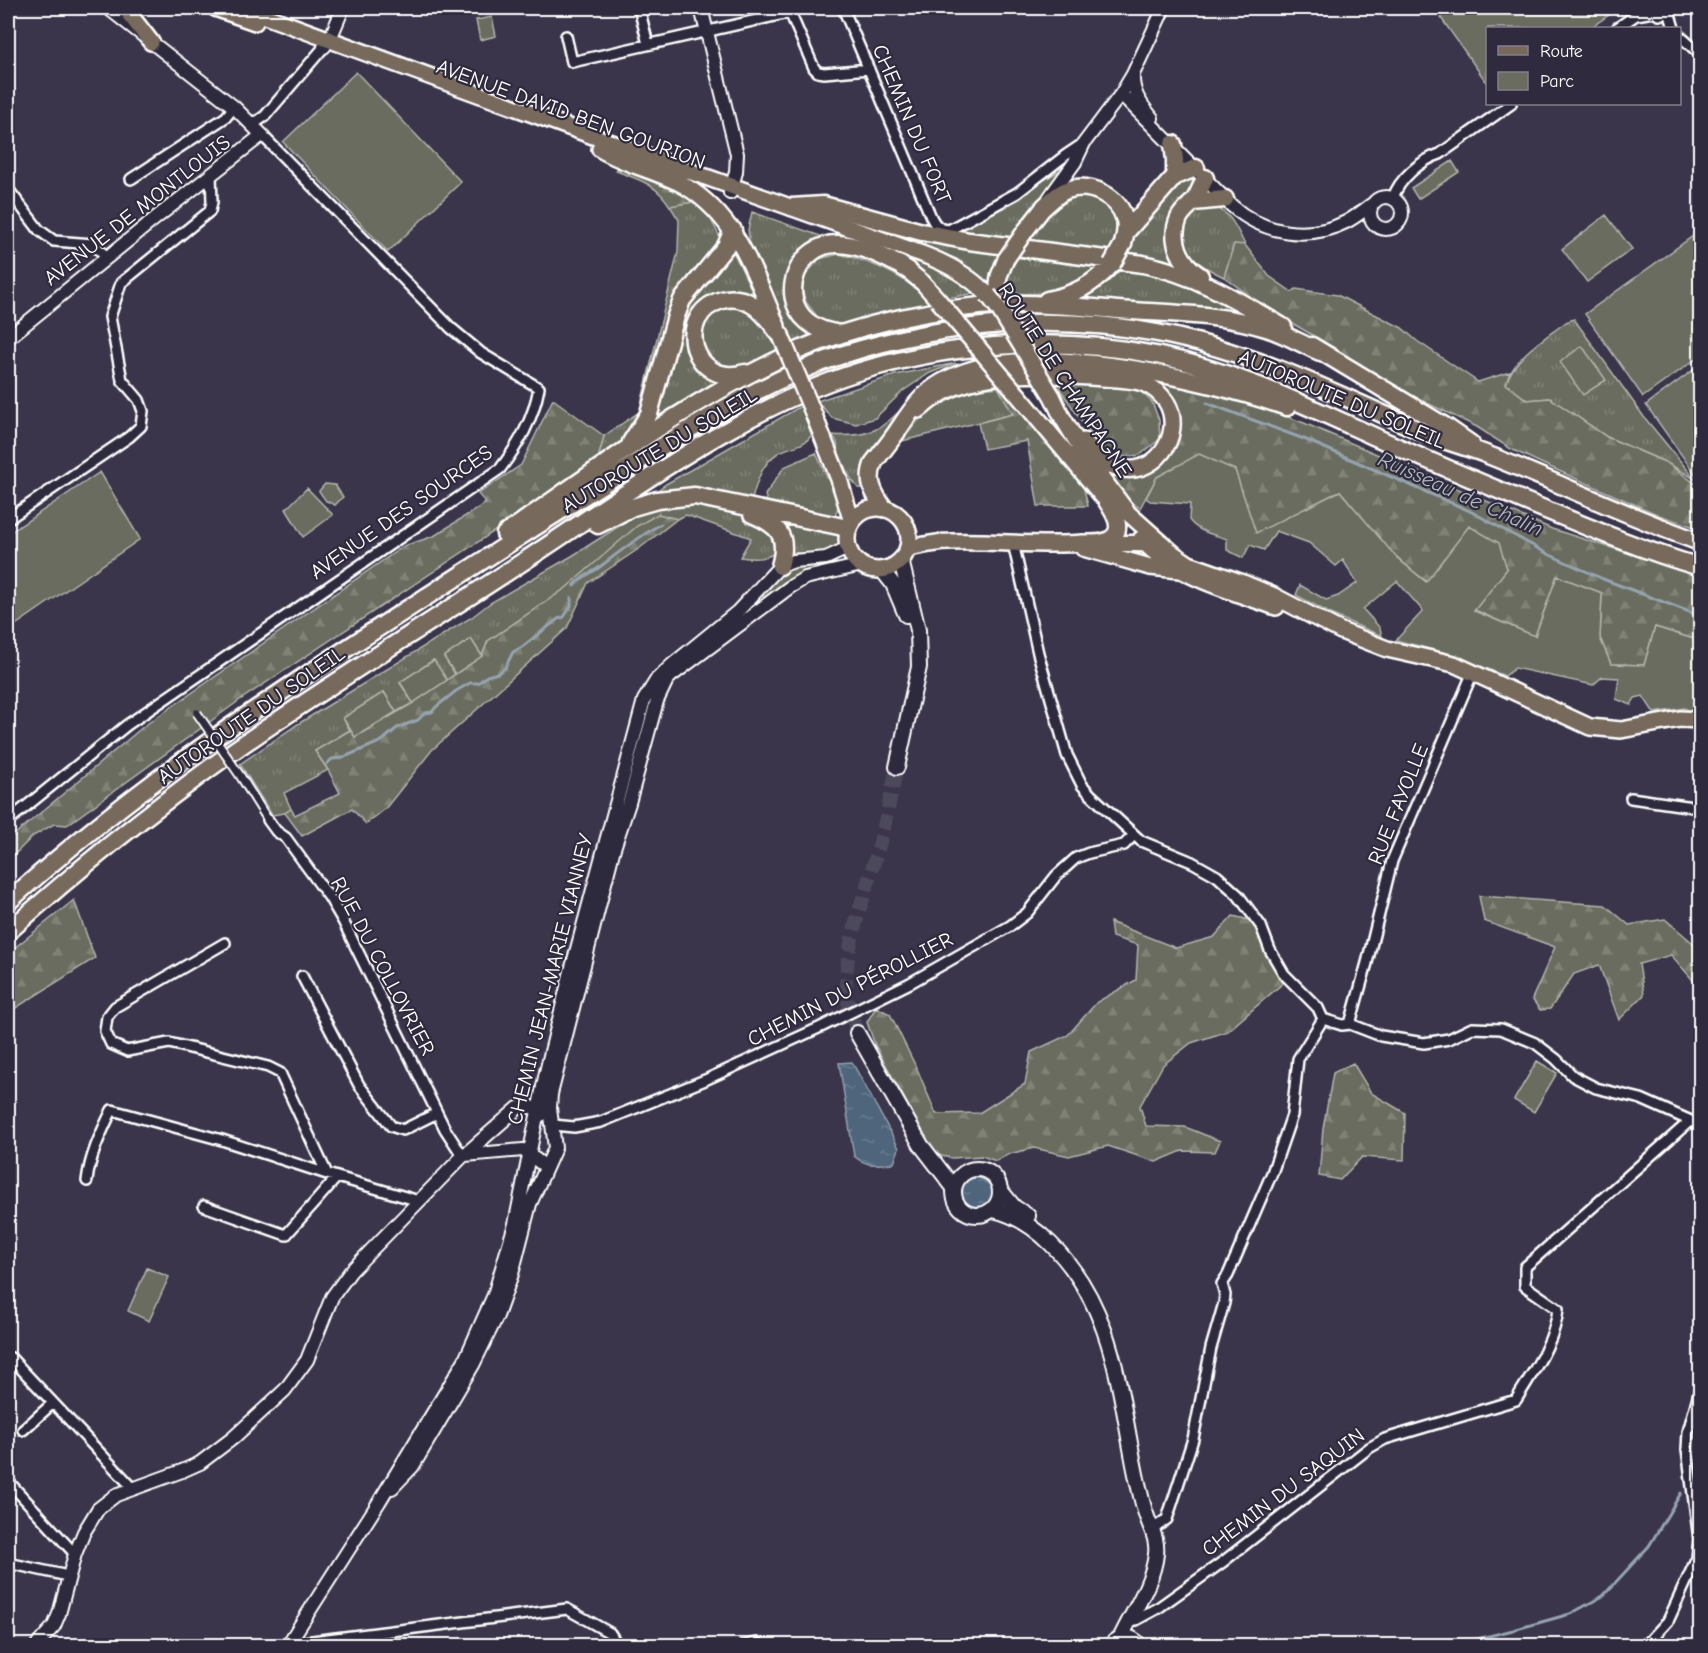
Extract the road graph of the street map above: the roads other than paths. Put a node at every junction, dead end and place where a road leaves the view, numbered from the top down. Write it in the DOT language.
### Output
graph roads {
  1 [pos="108,8"];
  2 [pos="128,8"];
  3 [pos="215,8"];
  4 [pos="243,8"];
  5 [pos="343,8"];
  6 [pos="639,8"];
  7 [pos="701,8"];
  8 [pos="843,8"];
  9 [pos="1164,8"];
  10 [pos="1660,10"];
  11 [pos="1618,27"];
  12 [pos="1672,27"];
  13 [pos="707,31"];
  14 [pos="566,36"];
  15 [pos="1681,37"];
  16 [pos="152,42"];
  17 [pos="327,43"];
  18 [pos="648,44"];
  19 [pos="1701,54"];
  20 [pos="869,69"];
  21 [pos="1133,74"];
  22 [pos="1121,94"];
  23 [pos="1510,105"];
  24 [pos="234,107"];
  25 [pos="250,122"];
  26 [pos="262,135"];
  27 [pos="1084,143"];
  28 [pos="1173,144"];
  29 [pos="600,149"];
  30 [pos="1201,173"];
  31 [pos="211,175"];
  32 [pos="1175,176"];
  33 [pos="131,179"];
  34 [pos="8,189"];
  35 [pos="731,189"];
  36 [pos="1393,198"];
  37 [pos="1226,199"];
  38 [pos="1193,202"];
  39 [pos="1374,203"];
  40 [pos="792,207"];
  41 [pos="1044,207"];
  42 [pos="1348,221"];
  43 [pos="1372,221"];
  44 [pos="733,230"];
  45 [pos="1125,238"];
  46 [pos="903,247"];
  47 [pos="107,257"];
  48 [pos="908,270"];
  49 [pos="1234,297"];
  50 [pos="994,299"];
  51 [pos="1028,304"];
  52 [pos="841,334"];
  53 [pos="781,336"];
  54 [pos="8,338"];
  55 [pos="1320,352"];
  56 [pos="760,368"];
  57 [pos="1052,396"];
  58 [pos="896,434"];
  59 [pos="1384,441"];
  60 [pos="624,452"];
  61 [pos="1484,453"];
  62 [pos="1105,499"];
  63 [pos="729,503"];
  64 [pos="884,508"];
  65 [pos="8,519"];
  66 [pos="850,525"];
  67 [pos="1102,542"];
  68 [pos="1701,542"];
  69 [pos="1013,543"];
  70 [pos="1145,543"];
  71 [pos="1068,544"];
  72 [pos="906,547"];
  73 [pos="848,548"];
  74 [pos="1174,554"];
  75 [pos="862,565"];
  76 [pos="780,566"];
  77 [pos="1701,567"];
  78 [pos="882,570"];
  79 [pos="1180,570"];
  80 [pos="450,582"];
  81 [pos="467,599"];
  82 [pos="1341,631"];
  83 [pos="1473,672"];
  84 [pos="196,713"];
  85 [pos="908,716"];
  86 [pos="1701,720"];
  87 [pos="628,757"];
  88 [pos="897,767"];
  89 [pos="636,778"];
  90 [pos="1631,798"];
  91 [pos="1701,808"];
  92 [pos="268,820"];
  93 [pos="8,821"];
  94 [pos="1134,835"];
  95 [pos="8,902"];
  96 [pos="8,932"];
  97 [pos="225,944"];
  98 [pos="302,976"];
  99 [pos="1323,1020"];
  100 [pos="1350,1024"];
  101 [pos="857,1033"];
  102 [pos="539,1109"];
  103 [pos="437,1113"];
  104 [pos="1690,1121"];
  105 [pos="553,1125"];
  106 [pos="1701,1125"];
  107 [pos="465,1155"];
  108 [pos="530,1155"];
  109 [pos="934,1162"];
  110 [pos="546,1167"];
  111 [pos="963,1173"];
  112 [pos="332,1176"];
  113 [pos="87,1181"];
  114 [pos="954,1188"];
  115 [pos="1000,1191"];
  116 [pos="419,1201"];
  117 [pos="204,1206"];
  118 [pos="993,1210"];
  119 [pos="8,1357"];
  120 [pos="469,1362"];
  121 [pos="1119,1381"];
  122 [pos="1701,1389"];
  123 [pos="53,1402"];
  124 [pos="23,1430"];
  125 [pos="8,1481"];
  126 [pos="133,1488"];
  127 [pos="1152,1530"];
  128 [pos="75,1554"];
  129 [pos="8,1563"];
  130 [pos="68,1576"];
  131 [pos="1163,1603"];
  132 [pos="1138,1609"];
  133 [pos="1115,1641"];
  134 [pos="1137,1643"];
  135 [pos="288,1645"];
  136 [pos="36,1646"];
  137 [pos="618,1646"];
  138 [pos="743,1646"];
  139 [pos="762,1646"];
  140 [pos="1645,1646"];
  1 -- 16 [label="street"];
  2 -- 16 [label="main road"];
  3 -- 17 [label="main road, AVENUE DAVID BEN GOURION"];
  4 -- 17 [label="main road, AVENUE DAVID BEN GOURION"];
  5 -- 17 [label="street"];
  6 -- 18 [label="street"];
  7 -- 13 [label="street"];
  8 -- 20 [label="street, CHEMIN DU FORT"];
  9 -- 21 [label="street"];
  10 -- 11 [label="street"];
  10 -- 12 [label="street"];
  13 -- 18 [label="street"];
  13 -- 20 [label="street"];
  13 -- 35 [label="street"];
  14 -- 18 [label="street"];
  15 -- 19 [label="street"];
  16 -- 24 [label="street"];
  17 -- 25 [label="street"];
  17 -- 29 [label="main road, AVENUE DAVID BEN GOURION"];
  17 -- 35 [label="main road, AVENUE DAVID BEN GOURION"];
  20 -- 27 [label="street, CHEMIN DU FORT"];
  21 -- 22 [label="street"];
  21 -- 28 [label="street"];
  22 -- 27 [label="street"];
  22 -- 28 [label="street"];
  23 -- 36 [label="street"];
  24 -- 25 [label="street"];
  24 -- 33 [label="street"];
  25 -- 26 [label="street"];
  26 -- 31 [label="street, AVENUE DE MONTLOUIS"];
  26 -- 93 [label="street, AVENUE DES SOURCES"];
  27 -- 41 [label="street"];
  28 -- 30 [label="street"];
  28 -- 32 [label="highway"];
  29 -- 35 [label="main road, AVENUE DAVID BEN GOURION"];
  29 -- 44 [label="main road"];
  30 -- 32 [label="highway"];
  30 -- 37 [label="street"];
  30 -- 38 [label="highway"];
  31 -- 47 [label="street, AVENUE DE MONTLOUIS"];
  31 -- 65 [label="street"];
  32 -- 45 [label="highway"];
  34 -- 47 [label="street"];
  35 -- 40 [label="main road, AVENUE DAVID BEN GOURION"];
  35 -- 48 [label="main road, AVENUE DAVID BEN GOURION"];
  36 -- 39 [label="street"];
  36 -- 43 [label="street"];
  37 -- 38 [label="highway"];
  37 -- 42 [label="street"];
  38 -- 49 [label="highway"];
  39 -- 42 [label="street"];
  39 -- 43 [label="street"];
  40 -- 46 [label="main road, AVENUE DAVID BEN GOURION"];
  40 -- 49 [label="highway"];
  41 -- 45 [label="highway"];
  41 -- 50 [label="main road, bridge"];
  42 -- 43 [label="street"];
  44 -- 53 [label="main road"];
  44 -- 60 [label="highway"];
  45 -- 51 [label="highway, bridge"];
  46 -- 50 [label="main road, ROUTE DE CHAMPAGNE"];
  47 -- 54 [label="street, AVENUE DE MONTLOUIS"];
  48 -- 52 [label="highway"];
  48 -- 62 [label="main road, ROUTE DE CHAMPAGNE, bridge"];
  49 -- 55 [label="highway"];
  50 -- 57 [label="main road, ROUTE DE CHAMPAGNE, bridge"];
  51 -- 52 [label="highway"];
  51 -- 55 [label="highway"];
  52 -- 56 [label="highway"];
  53 -- 56 [label="highway"];
  53 -- 66 [label="main road, bridge"];
  55 -- 61 [label="highway"];
  56 -- 60 [label="highway"];
  57 -- 58 [label="main road"];
  57 -- 74 [label="main road, ROUTE DE CHAMPAGNE"];
  58 -- 59 [label="highway"];
  58 -- 64 [label="highway"];
  59 -- 77 [label="highway, AUTOROUTE DU SOLEIL"];
  59 -- 81 [label="highway, AUTOROUTE DU SOLEIL"];
  60 -- 80 [label="highway"];
  61 -- 68 [label="highway, AUTOROUTE DU SOLEIL"];
  61 -- 80 [label="highway, AUTOROUTE DU SOLEIL"];
  62 -- 67 [label="main road"];
  62 -- 70 [label="main road, ROUTE DE CHAMPAGNE"];
  63 -- 66 [label="highway"];
  63 -- 76 [label="highway"];
  63 -- 81 [label="highway"];
  64 -- 66 [label="main road"];
  64 -- 72 [label="main road"];
  66 -- 73 [label="main road"];
  67 -- 70 [label="main road"];
  67 -- 71 [label="main road"];
  69 -- 71 [label="main road"];
  69 -- 72 [label="main road"];
  69 -- 94 [label="street"];
  70 -- 74 [label="main road"];
  70 -- 79 [label="main road, ROUTE DE CHAMPAGNE"];
  71 -- 79 [label="main road"];
  72 -- 78 [label="main road"];
  72 -- 85 [label="main road"];
  73 -- 75 [label="main road"];
  73 -- 76 [label="street"];
  74 -- 82 [label="main road, ROUTE DE CHAMPAGNE"];
  75 -- 78 [label="main road"];
  75 -- 89 [label="street, CHEMIN JEAN-MARIE VIANNEY"];
  76 -- 87 [label="street, CHEMIN JEAN-MARIE VIANNEY"];
  78 -- 85 [label="main road"];
  79 -- 82 [label="main road, ROUTE DE CHAMPAGNE"];
  80 -- 95 [label="highway, AUTOROUTE DU SOLEIL"];
  81 -- 96 [label="highway, AUTOROUTE DU SOLEIL"];
  82 -- 83 [label="main road, ROUTE DE CHAMPAGNE"];
  83 -- 86 [label="main road, ROUTE DE CHAMPAGNE"];
  83 -- 100 [label="street, RUE FAYOLLE"];
  84 -- 92 [label="street, RUE DU COLLOVRIER, bridge"];
  85 -- 88 [label="main road"];
  87 -- 89 [label="street"];
  87 -- 102 [label="street, CHEMIN JEAN-MARIE VIANNEY"];
  89 -- 105 [label="street, CHEMIN JEAN-MARIE VIANNEY"];
  90 -- 91 [label="street"];
  92 -- 103 [label="street, RUE DU COLLOVRIER"];
  94 -- 99 [label="street"];
  94 -- 105 [label="street, CHEMIN DU PÉROLLIER"];
  97 -- 112 [label="street"];
  98 -- 103 [label="street"];
  99 -- 100 [label="street"];
  99 -- 127 [label="street"];
  100 -- 104 [label="street"];
  101 -- 109 [label="main road"];
  102 -- 105 [label="street"];
  102 -- 107 [label="street"];
  102 -- 108 [label="street, CHEMIN JEAN-MARIE VIANNEY"];
  103 -- 107 [label="street, RUE DU COLLOVRIER"];
  104 -- 106 [label="street"];
  104 -- 131 [label="street, CHEMIN DU SAQUIN"];
  105 -- 110 [label="street, CHEMIN JEAN-MARIE VIANNEY"];
  107 -- 108 [label="street"];
  107 -- 116 [label="street"];
  108 -- 110 [label="street"];
  108 -- 120 [label="street, CHEMIN JEAN-MARIE VIANNEY"];
  109 -- 111 [label="main road"];
  109 -- 114 [label="main road"];
  110 -- 120 [label="street, CHEMIN JEAN-MARIE VIANNEY"];
  111 -- 114 [label="main road"];
  111 -- 115 [label="main road"];
  112 -- 113 [label="street"];
  112 -- 116 [label="street"];
  112 -- 117 [label="street"];
  114 -- 118 [label="main road"];
  115 -- 118 [label="main road"];
  115 -- 121 [label="main road"];
  116 -- 126 [label="street"];
  118 -- 121 [label="main road"];
  119 -- 123 [label="street"];
  120 -- 135 [label="street, CHEMIN JEAN-MARIE VIANNEY"];
  121 -- 127 [label="main road"];
  122 -- 140 [label="street"];
  123 -- 124 [label="street"];
  123 -- 126 [label="street"];
  125 -- 128 [label="street"];
  126 -- 128 [label="street"];
  127 -- 132 [label="main road"];
  128 -- 130 [label="street"];
  129 -- 130 [label="street"];
  130 -- 136 [label="street"];
  131 -- 132 [label="street, CHEMIN DU SAQUIN"];
  131 -- 132 [label="street"];
  132 -- 133 [label="main road"];
  132 -- 134 [label="main road"];
  133 -- 134 [label="main road"];
  135 -- 137 [label="street"];
  138 -- 139 [label="street"];
}
